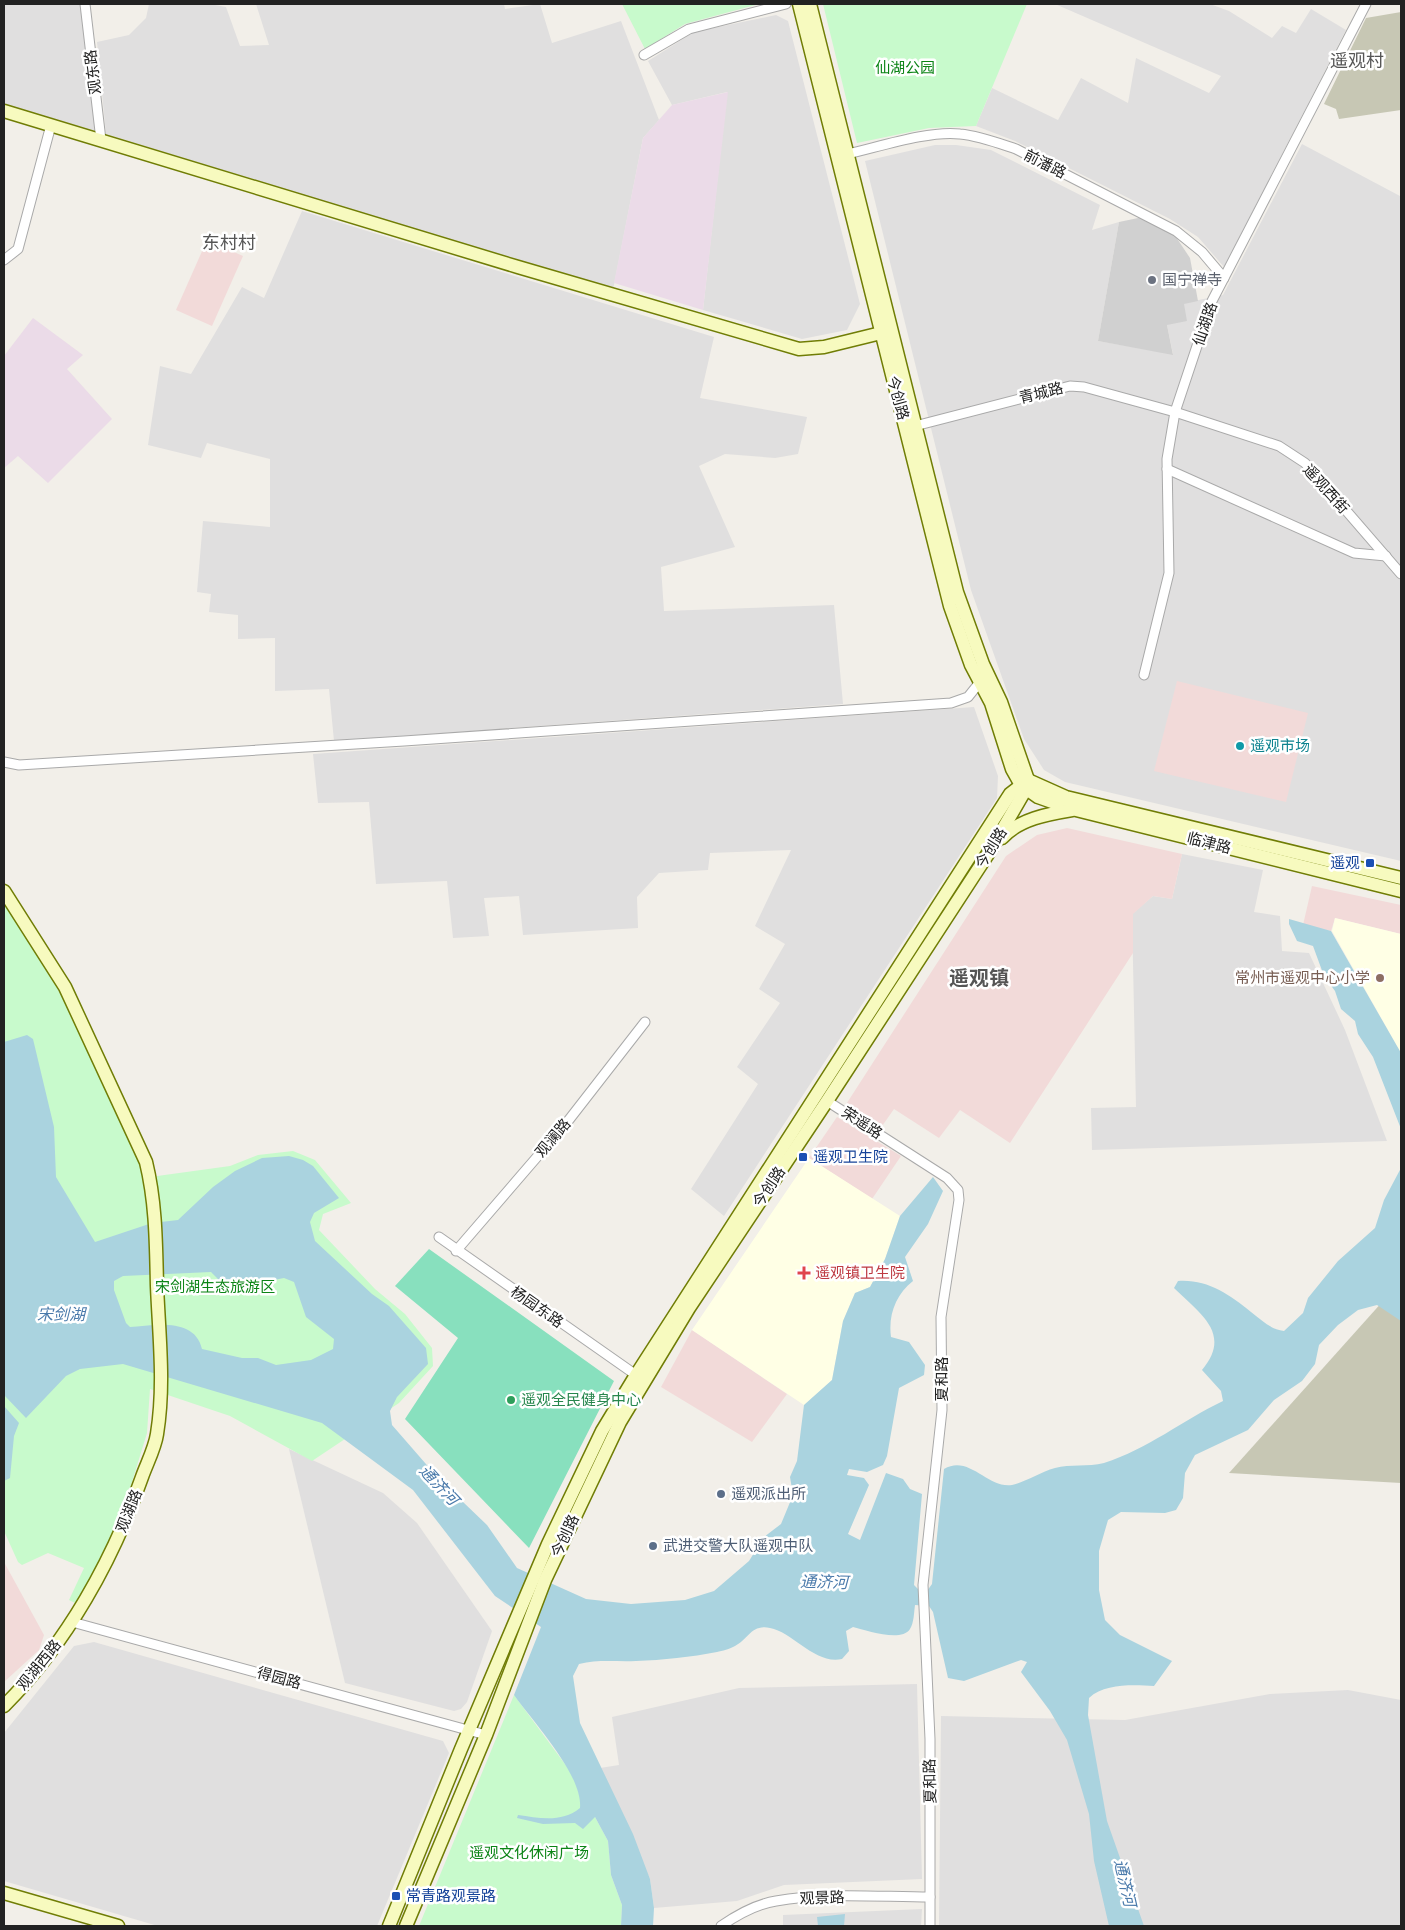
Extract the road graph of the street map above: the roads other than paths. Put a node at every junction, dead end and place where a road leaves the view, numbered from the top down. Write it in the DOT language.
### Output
graph roads {
  1 [pos="85,4"];
  2 [pos="786,4"];
  3 [pos="799,4"];
  4 [pos="810,4"];
  5 [pos="1366,4"];
  6 [pos="644,54"];
  7 [pos="4,111"];
  8 [pos="51,125"];
  9 [pos="101,140"];
  10 [pos="842,155"];
  11 [pos="4,260"];
  12 [pos="1224,278"];
  13 [pos="881,333"];
  14 [pos="1175,412"];
  15 [pos="911,427"];
  16 [pos="1167,469"];
  17 [pos="1386,556"];
  18 [pos="1401,574"];
  19 [pos="1144,675"];
  20 [pos="980,682"];
  21 [pos="4,762"];
  22 [pos="1025,784"];
  23 [pos="1073,809"];
  24 [pos="990,851"];
  25 [pos="1401,878"];
  26 [pos="4,891"];
  27 [pos="1401,891"];
  28 [pos="645,1022"];
  29 [pos="827,1101"];
  30 [pos="947,1178"];
  31 [pos="439,1238"];
  32 [pos="456,1251"];
  33 [pos="636,1375"];
  34 [pos="540,1577"];
  35 [pos="524,1620"];
  36 [pos="72,1622"];
  37 [pos="4,1706"];
  38 [pos="470,1730"];
  39 [pos="486,1735"];
  40 [pos="4,1893"];
  41 [pos="930,1897"];
  42 [pos="118,1926"];
  43 [pos="389,1926"];
  44 [pos="406,1926"];
  45 [pos="721,1926"];
  46 [pos="930,1926"];
  1 -- 9 [label="street, 观东路"];
  2 -- 6 [label="street"];
  3 -- 10 [label="main road, 今创路"];
  4 -- 10 [label="main road, 今创路"];
  5 -- 12 [label="street, 仙湖路"];
  7 -- 8 [label="main road"];
  8 -- 9 [label="main road"];
  8 -- 11 [label="street"];
  9 -- 13 [label="main road"];
  10 -- 12 [label="street, 前潘路"];
  10 -- 13 [label="main road, 今创路"];
  10 -- 15 [label="main road, 今创路"];
  12 -- 14 [label="street, 仙湖路"];
  13 -- 15 [label="main road, 今创路"];
  14 -- 15 [label="street, 青城路"];
  14 -- 16 [label="street, 仙湖路"];
  14 -- 17 [label="street, 遥观西街"];
  15 -- 20 [label="main road, 今创路"];
  15 -- 22 [label="main road, 今创路"];
  16 -- 17 [label="street"];
  16 -- 19 [label="street, 仙湖路"];
  17 -- 18 [label="street, 遥观西街"];
  20 -- 21 [label="street"];
  20 -- 22 [label="main road, 今创路"];
  22 -- 23 [label="main road, 临津路"];
  22 -- 24 [label="main road, 今创路"];
  22 -- 25 [label="main road, 临津路"];
  22 -- 33 [label="main road, 今创路"];
  23 -- 24 [label="main road"];
  23 -- 27 [label="main road, 临津路"];
  24 -- 29 [label="main road, 今创路"];
  26 -- 36 [label="main road, 观湖路"];
  28 -- 32 [label="street, 观澜路"];
  29 -- 30 [label="street, 荣遥路"];
  29 -- 34 [label="main road, 今创路"];
  30 -- 41 [label="street, 夏和路"];
  31 -- 32 [label="street, 杨园东路"];
  32 -- 33 [label="street, 杨园东路"];
  33 -- 34 [label="main road, 今创路"];
  34 -- 35 [label="main road"];
  35 -- 38 [label="main road"];
  35 -- 39 [label="main road"];
  36 -- 37 [label="main road, 观湖西路"];
  36 -- 38 [label="street, 得园路"];
  38 -- 39 [label="street, 得园路"];
  38 -- 43 [label="main road"];
  39 -- 44 [label="main road"];
  40 -- 42 [label="main road"];
  41 -- 45 [label="street, 观景路"];
  41 -- 46 [label="street, 夏和路"];
}
